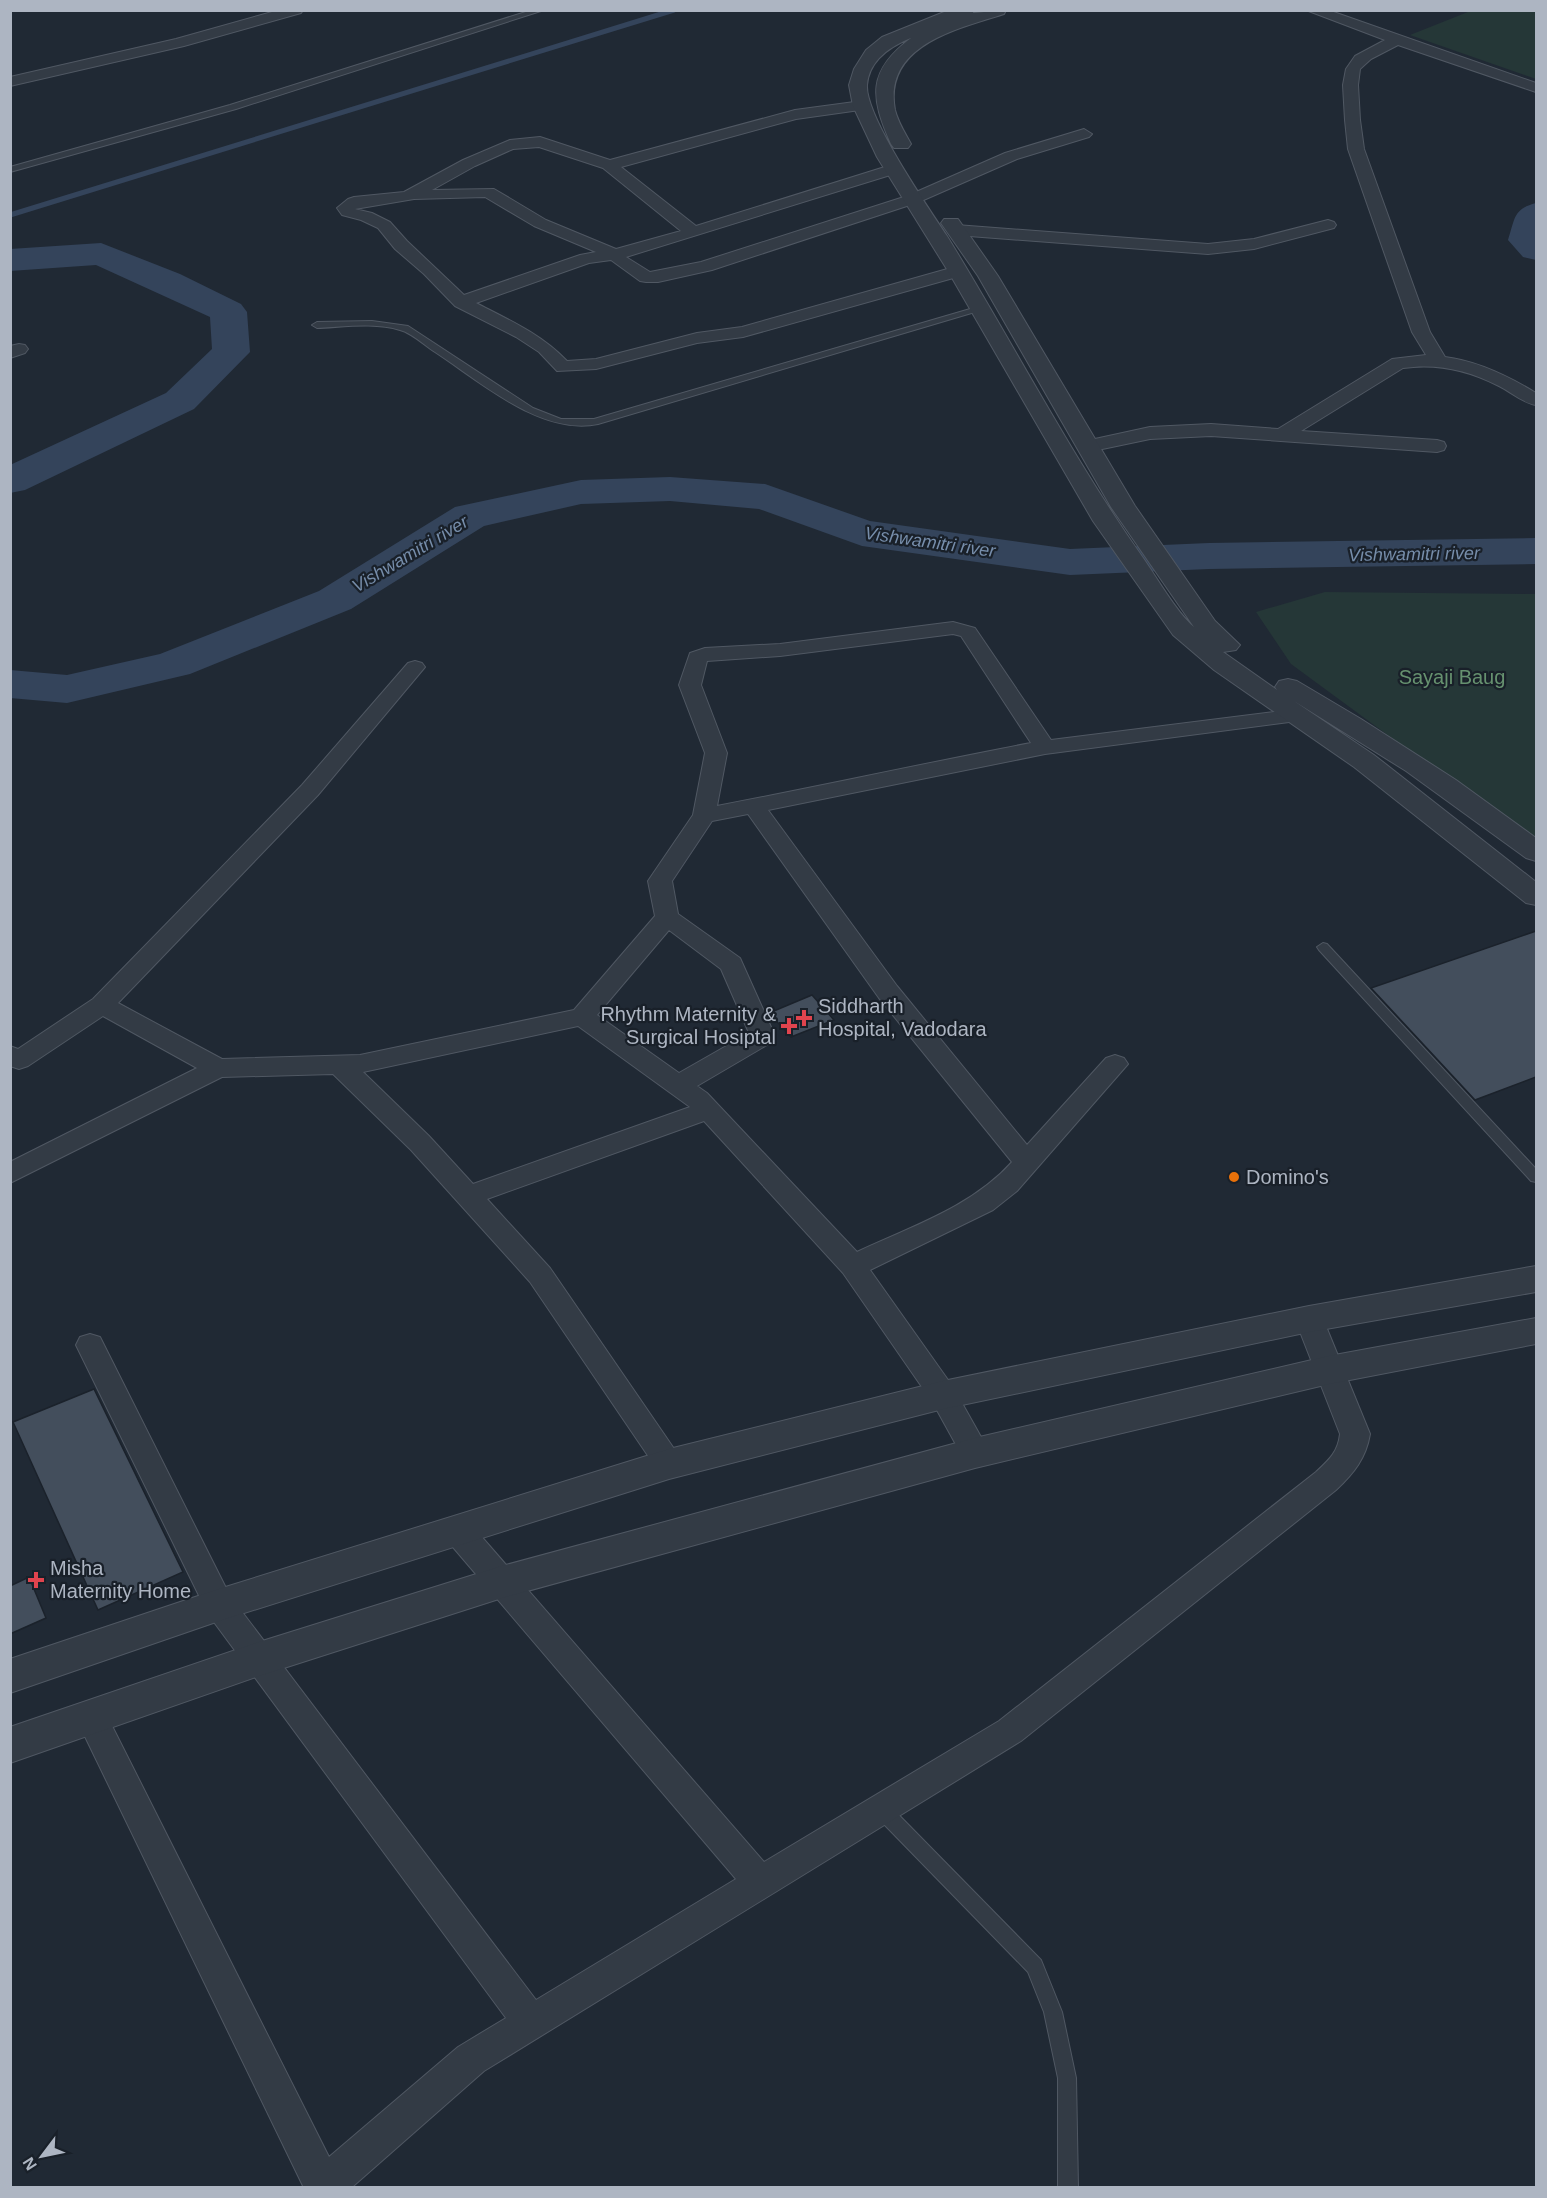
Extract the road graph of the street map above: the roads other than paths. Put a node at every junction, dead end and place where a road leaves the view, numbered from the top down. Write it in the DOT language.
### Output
graph roads {
  1 [pos="296,10"];
  2 [pos="541,10"];
  3 [pos="966,10"];
  4 [pos="998,10"];
  5 [pos="1313,10"];
  6 [pos="1396,40"];
  7 [pos="10,82"];
  8 [pos="1536,88"];
  9 [pos="862,106"];
  10 [pos="1084,134"];
  11 [pos="609,165"];
  12 [pos="894,169"];
  13 [pos="10,170"];
  14 [pos="408,196"];
  15 [pos="919,196"];
  16 [pos="1328,225"];
  17 [pos="957,230"];
  18 [pos="692,231"];
  19 [pos="615,254"];
  20 [pos="958,271"];
  21 [pos="461,302"];
  22 [pos="980,309"];
  23 [pos="317,326"];
  24 [pos="1438,360"];
  25 [pos="1536,400"];
  26 [pos="1282,435"];
  27 [pos="1088,446"];
  28 [pos="1437,446"];
  29 [pos="1114,514"];
  30 [pos="1194,628"];
  31 [pos="415,667"];
  32 [pos="1297,715"];
  33 [pos="1045,747"];
  34 [pos="753,806"];
  35 [pos="704,815"];
  36 [pos="1536,852"];
  37 [pos="1536,896"];
  38 [pos="667,917"];
  39 [pos="1323,946"];
  40 [pos="102,1005"];
  41 [pos="582,1017"];
  42 [pos="13,1061"];
  43 [pos="339,1064"];
  44 [pos="1115,1064"];
  45 [pos="218,1068"];
  46 [pos="678,1085"];
  47 [pos="708,1110"];
  48 [pos="1028,1163"];
  49 [pos="10,1174"];
  50 [pos="1536,1177"];
  51 [pos="468,1196"];
  52 [pos="853,1266"];
  53 [pos="1536,1279"];
  54 [pos="1308,1319"];
  55 [pos="1536,1331"];
  56 [pos="90,1346"];
  57 [pos="1329,1370"];
  58 [pos="943,1395"];
  59 [pos="975,1453"];
  60 [pos="669,1464"];
  61 [pos="457,1530"];
  62 [pos="502,1582"];
  63 [pos="219,1605"];
  64 [pos="259,1659"];
  65 [pos="10,1676"];
  66 [pos="92,1718"];
  67 [pos="10,1745"];
  68 [pos="881,1809"];
  69 [pos="760,1883"];
  70 [pos="531,2022"];
  71 [pos="323,2187"];
  72 [pos="1068,2187"];
  1 -- 7 [label="street"];
  2 -- 13 [label="lane"];
  3 -- 9 [label="street"];
  4 -- 15 [label="street"];
  5 -- 6 [label="street"];
  6 -- 8 [label="street"];
  6 -- 24 [label="street"];
  9 -- 11 [label="street"];
  9 -- 12 [label="street"];
  10 -- 15 [label="street"];
  11 -- 14 [label="street"];
  11 -- 18 [label="street"];
  12 -- 15 [label="street"];
  12 -- 18 [label="street"];
  14 -- 19 [label="street"];
  14 -- 21 [label="street"];
  15 -- 17 [label="street"];
  15 -- 19 [label="street"];
  15 -- 20 [label="street"];
  16 -- 17 [label="street"];
  17 -- 27 [label="street"];
  18 -- 19 [label="street"];
  19 -- 21 [label="street"];
  20 -- 21 [label="street"];
  20 -- 22 [label="street"];
  22 -- 23 [label="lane"];
  22 -- 29 [label="street"];
  24 -- 25 [label="street"];
  24 -- 26 [label="street"];
  26 -- 27 [label="street"];
  26 -- 28 [label="street"];
  27 -- 29 [label="street"];
  29 -- 30 [label="street"];
  30 -- 32 [label="street"];
  30 -- 36 [label="street"];
  31 -- 40 [label="street"];
  32 -- 33 [label="street"];
  32 -- 37 [label="street"];
  33 -- 34 [label="street"];
  33 -- 35 [label="street"];
  34 -- 35 [label="street"];
  34 -- 48 [label="street"];
  35 -- 38 [label="street"];
  38 -- 41 [label="street"];
  38 -- 46 [label="street"];
  39 -- 50 [label="lane"];
  40 -- 42 [label="street"];
  40 -- 45 [label="street"];
  41 -- 43 [label="street"];
  41 -- 46 [label="street"];
  43 -- 45 [label="street"];
  43 -- 51 [label="street"];
  44 -- 48 [label="street"];
  45 -- 49 [label="street"];
  46 -- 47 [label="street"];
  47 -- 51 [label="street"];
  47 -- 52 [label="street"];
  48 -- 52 [label="street"];
  51 -- 60 [label="street"];
  52 -- 58 [label="street"];
  53 -- 54 [label="street"];
  54 -- 57 [label="street"];
  54 -- 58 [label="street"];
  55 -- 57 [label="street"];
  56 -- 63 [label="street"];
  57 -- 59 [label="street"];
  57 -- 68 [label="street"];
  58 -- 59 [label="street"];
  58 -- 60 [label="street"];
  59 -- 62 [label="street"];
  60 -- 61 [label="street"];
  61 -- 62 [label="street"];
  61 -- 63 [label="street"];
  62 -- 64 [label="street"];
  62 -- 69 [label="street"];
  63 -- 64 [label="street"];
  63 -- 65 [label="street"];
  64 -- 66 [label="street"];
  64 -- 70 [label="street"];
  66 -- 67 [label="street"];
  66 -- 71 [label="street"];
  68 -- 69 [label="street"];
  68 -- 72 [label="lane"];
  69 -- 70 [label="street"];
  70 -- 71 [label="street"];
}
